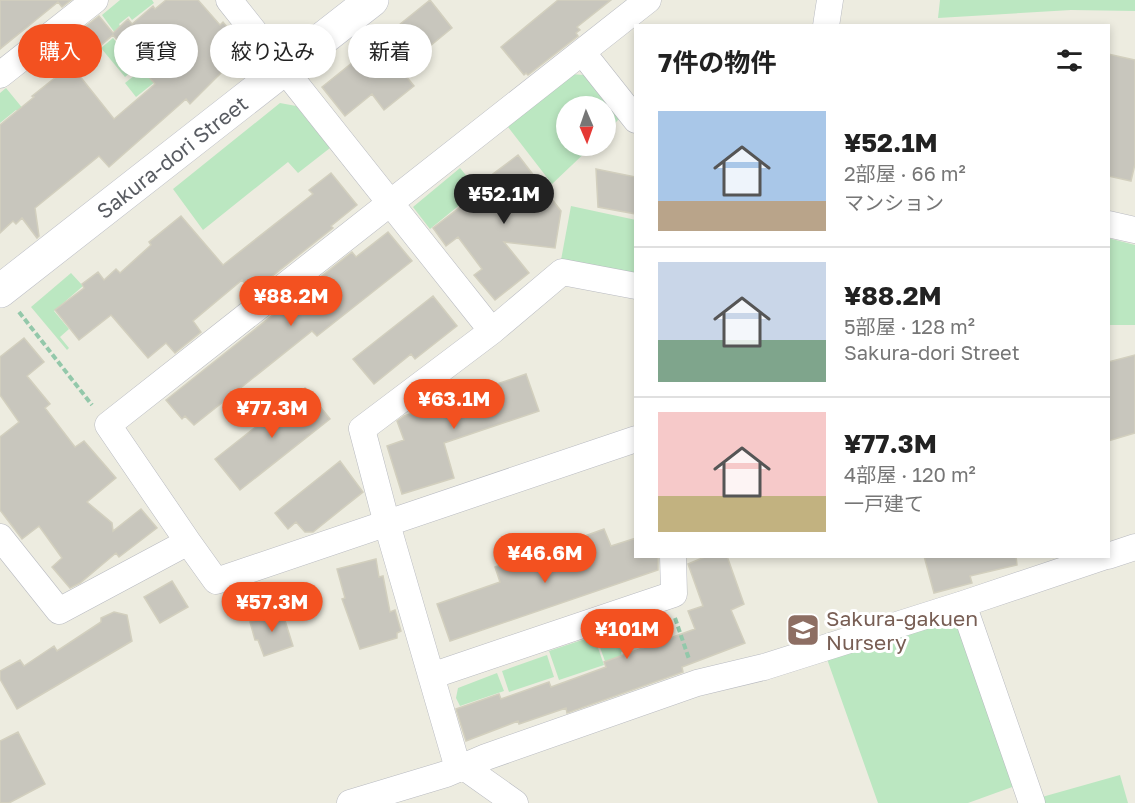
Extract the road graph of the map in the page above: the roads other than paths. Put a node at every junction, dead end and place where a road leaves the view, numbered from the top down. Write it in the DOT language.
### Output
graph roads {
  1 [pos="95,0"];
  2 [pos="228,0"];
  3 [pos="372,0"];
  4 [pos="648,0"];
  5 [pos="830,0"];
  6 [pos="247,24"];
  7 [pos="826,24"];
  8 [pos="336,29"];
  9 [pos="582,52"];
  10 [pos="0,75"];
  11 [pos="274,78"];
  12 [pos="290,78"];
  13 [pos="634,117"];
  14 [pos="389,204"];
  15 [pos="1110,224"];
  16 [pos="1135,230"];
  17 [pos="634,286"];
  18 [pos="7,299"];
  19 [pos="492,331"];
  20 [pos="634,440"];
  21 [pos="387,524"];
  22 [pos="0,537"];
  23 [pos="188,542"];
  24 [pos="1135,547"];
  25 [pos="1110,555"];
  26 [pos="673,558"];
  27 [pos="1101,558"];
  28 [pos="963,604"];
  29 [pos="431,676"];
  30 [pos="465,766"];
  31 [pos="350,803"];
  32 [pos="515,803"];
  33 [pos="1032,803"];
  1 -- 10 [label="street"];
  2 -- 6 [label="street"];
  3 -- 8 [label="street, Sakura-dori Street"];
  4 -- 9 [label="street"];
  5 -- 7 [label="street"];
  9 -- 13 [label="street"];
  9 -- 14 [label="street"];
  11 -- 18 [label="street, Sakura-dori Street"];
  12 -- 14 [label="street"];
  14 -- 19 [label="street"];
  14 -- 23 [label="street"];
  15 -- 16 [label="street"];
  17 -- 19 [label="street"];
  19 -- 21 [label="street"];
  20 -- 21 [label="street"];
  21 -- 23 [label="street"];
  21 -- 29 [label="street"];
  22 -- 23 [label="street"];
  24 -- 25 [label="street"];
  26 -- 29 [label="street"];
  27 -- 28 [label="street"];
  28 -- 30 [label="street"];
  28 -- 33 [label="street"];
  29 -- 30 [label="street"];
  30 -- 31 [label="street"];
  30 -- 32 [label="street"];
}
